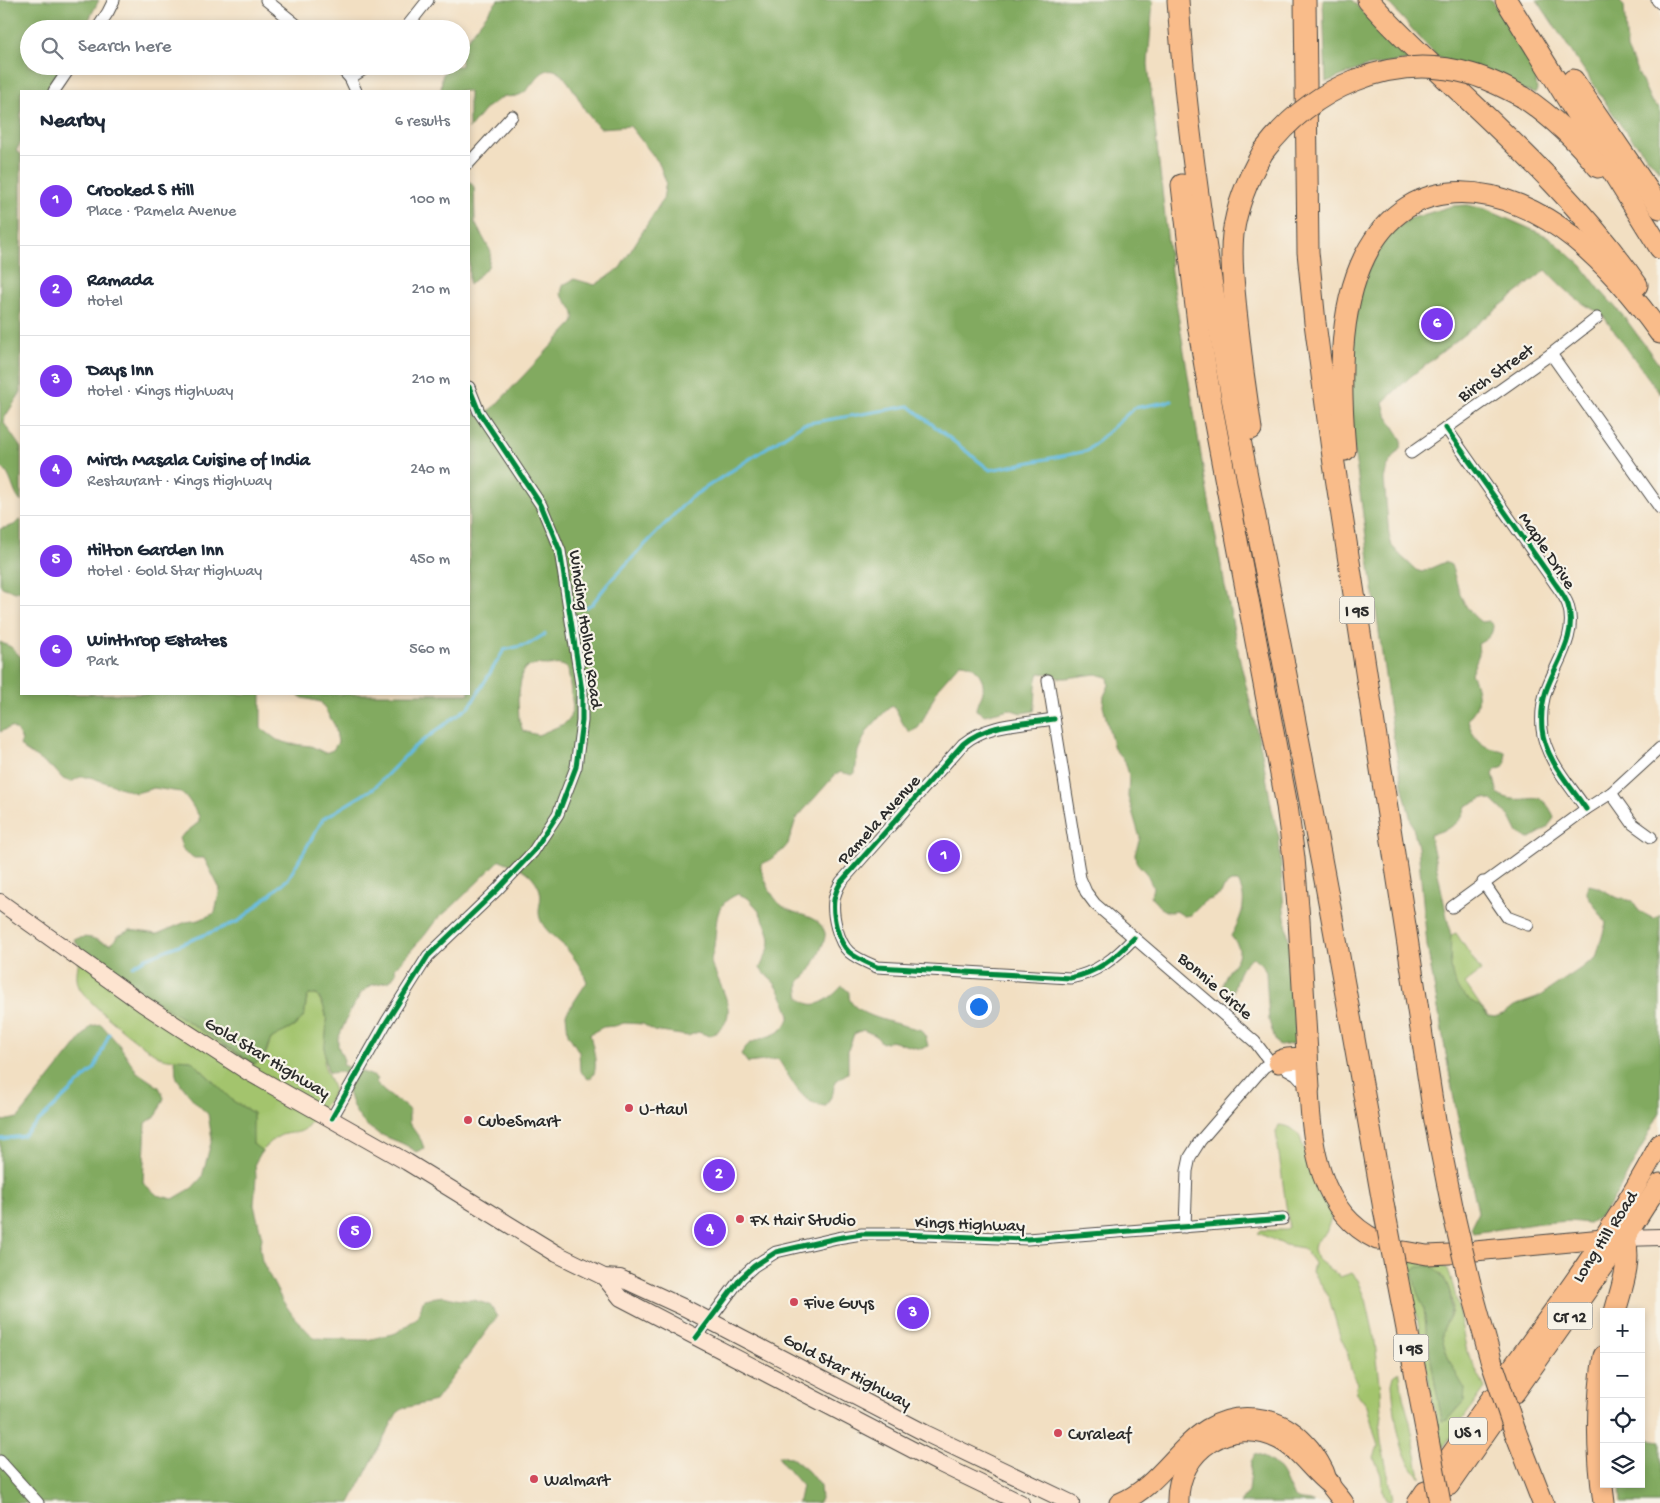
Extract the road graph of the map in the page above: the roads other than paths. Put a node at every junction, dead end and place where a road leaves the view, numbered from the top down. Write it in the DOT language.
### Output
graph roads {
  1 [pos="114,0"];
  2 [pos="266,0"];
  3 [pos="428,0"];
  4 [pos="1173,0"];
  5 [pos="1178,0"];
  6 [pos="1305,0"];
  7 [pos="1368,0"];
  8 [pos="1506,0"];
  9 [pos="1519,0"];
  10 [pos="1657,0"];
  11 [pos="1660,3"];
  12 [pos="103,20"];
  13 [pos="292,20"];
  14 [pos="412,20"];
  15 [pos="65,75"];
  16 [pos="347,75"];
  17 [pos="355,75"];
  18 [pos="350,78"];
  19 [pos="55,90"];
  20 [pos="356,90"];
  21 [pos="512,116"];
  22 [pos="470,162"];
  23 [pos="1660,208"];
  24 [pos="1660,248"];
  25 [pos="1660,255"];
  26 [pos="1660,317"];
  27 [pos="1597,318"];
  28 [pos="1660,334"];
  29 [pos="1551,354"];
  30 [pos="470,390"];
  31 [pos="1446,428"];
  32 [pos="1411,453"];
  33 [pos="1660,508"];
  34 [pos="1048,680"];
  35 [pos="1054,720"];
  36 [pos="1660,748"];
  37 [pos="1383,783"];
  38 [pos="1611,794"];
  39 [pos="1586,809"];
  40 [pos="1651,837"];
  41 [pos="1483,882"];
  42 [pos="0,902"];
  43 [pos="1452,907"];
  44 [pos="1528,925"];
  45 [pos="1134,938"];
  46 [pos="1307,1056"];
  47 [pos="1275,1062"];
  48 [pos="1308,1087"];
  49 [pos="332,1118"];
  50 [pos="1371,1133"];
  51 [pos="1660,1143"];
  52 [pos="1660,1183"];
  53 [pos="1283,1219"];
  54 [pos="1185,1227"];
  55 [pos="1660,1237"];
  56 [pos="1615,1238"];
  57 [pos="1377,1240"];
  58 [pos="1549,1243"];
  59 [pos="1475,1251"];
  60 [pos="1450,1254"];
  61 [pos="1400,1259"];
  62 [pos="1581,1272"];
  63 [pos="604,1277"];
  64 [pos="1615,1308"];
  65 [pos="709,1320"];
  66 [pos="696,1338"];
  67 [pos="1508,1373"];
  68 [pos="1600,1384"];
  69 [pos="1515,1393"];
  70 [pos="1491,1398"];
  71 [pos="1497,1417"];
  72 [pos="0,1461"];
  73 [pos="1444,1464"];
  74 [pos="1329,1483"];
  75 [pos="1433,1496"];
  76 [pos="38,1503"];
  77 [pos="1021,1503"];
  78 [pos="1071,1503"];
  79 [pos="1119,1503"];
  80 [pos="1178,1503"];
  81 [pos="1344,1503"];
  82 [pos="1543,1503"];
  83 [pos="1604,1503"];
  1 -- 12 [label="street"];
  2 -- 13 [label="street"];
  3 -- 14 [label="street"];
  4 -- 46 [label="highway"];
  5 -- 50 [label="highway, I 95"];
  6 -- 37 [label="highway, I 95"];
  7 -- 26 [label="highway"];
  8 -- 24 [label="highway"];
  9 -- 23 [label="highway"];
  10 -- 11 [label="street"];
  15 -- 19 [label="street"];
  16 -- 18 [label="street"];
  17 -- 18 [label="street"];
  18 -- 20 [label="street"];
  21 -- 22 [label="street"];
  25 -- 50 [label="highway, bridge"];
  27 -- 29 [label="street, Birch Street"];
  28 -- 37 [label="highway"];
  29 -- 31 [label="street, Birch Street"];
  29 -- 33 [label="street"];
  30 -- 49 [label="street, Winding Hollow Road"];
  31 -- 32 [label="street, Birch Street"];
  31 -- 39 [label="street, Maple Drive"];
  34 -- 35 [label="street"];
  35 -- 45 [label="street"];
  35 -- 45 [label="street, Pamela Avenue"];
  36 -- 38 [label="street"];
  37 -- 82 [label="highway, I 95, bridge"];
  38 -- 39 [label="street"];
  38 -- 40 [label="street"];
  39 -- 41 [label="street"];
  41 -- 43 [label="street"];
  41 -- 44 [label="street"];
  42 -- 49 [label="main road, Gold Star Highway"];
  45 -- 47 [label="street, Bonnie Circle"];
  46 -- 47 [label="highway"];
  46 -- 48 [label="highway"];
  47 -- 48 [label="street"];
  47 -- 54 [label="street"];
  48 -- 57 [label="highway"];
  49 -- 63 [label="main road, Gold Star Highway"];
  50 -- 61 [label="highway, I 95, bridge"];
  51 -- 56 [label="highway, Long Hill Road"];
  52 -- 56 [label="highway, Long Hill Road"];
  53 -- 54 [label="street, Kings Highway"];
  54 -- 65 [label="street, Kings Highway"];
  55 -- 56 [label="main road"];
  56 -- 58 [label="highway"];
  56 -- 62 [label="highway, Long Hill Road"];
  56 -- 64 [label="highway"];
  56 -- 69 [label="highway, Long Hill Road / CT 12"];
  58 -- 59 [label="highway"];
  58 -- 62 [label="highway"];
  60 -- 61 [label="highway"];
  61 -- 75 [label="highway, I 95, bridge"];
  62 -- 67 [label="highway, Long Hill Road"];
  63 -- 65 [label="main road, Gold Star Highway"];
  63 -- 66 [label="main road, Gold Star Highway"];
  65 -- 66 [label="street, Kings Highway"];
  65 -- 78 [label="main road, Gold Star Highway"];
  66 -- 77 [label="main road, Gold Star Highway"];
  68 -- 83 [label="highway"];
  70 -- 73 [label="highway, US 1"];
  71 -- 75 [label="highway"];
  72 -- 76 [label="street"];
  74 -- 79 [label="highway"];
  74 -- 80 [label="highway"];
  74 -- 81 [label="highway"];
}
